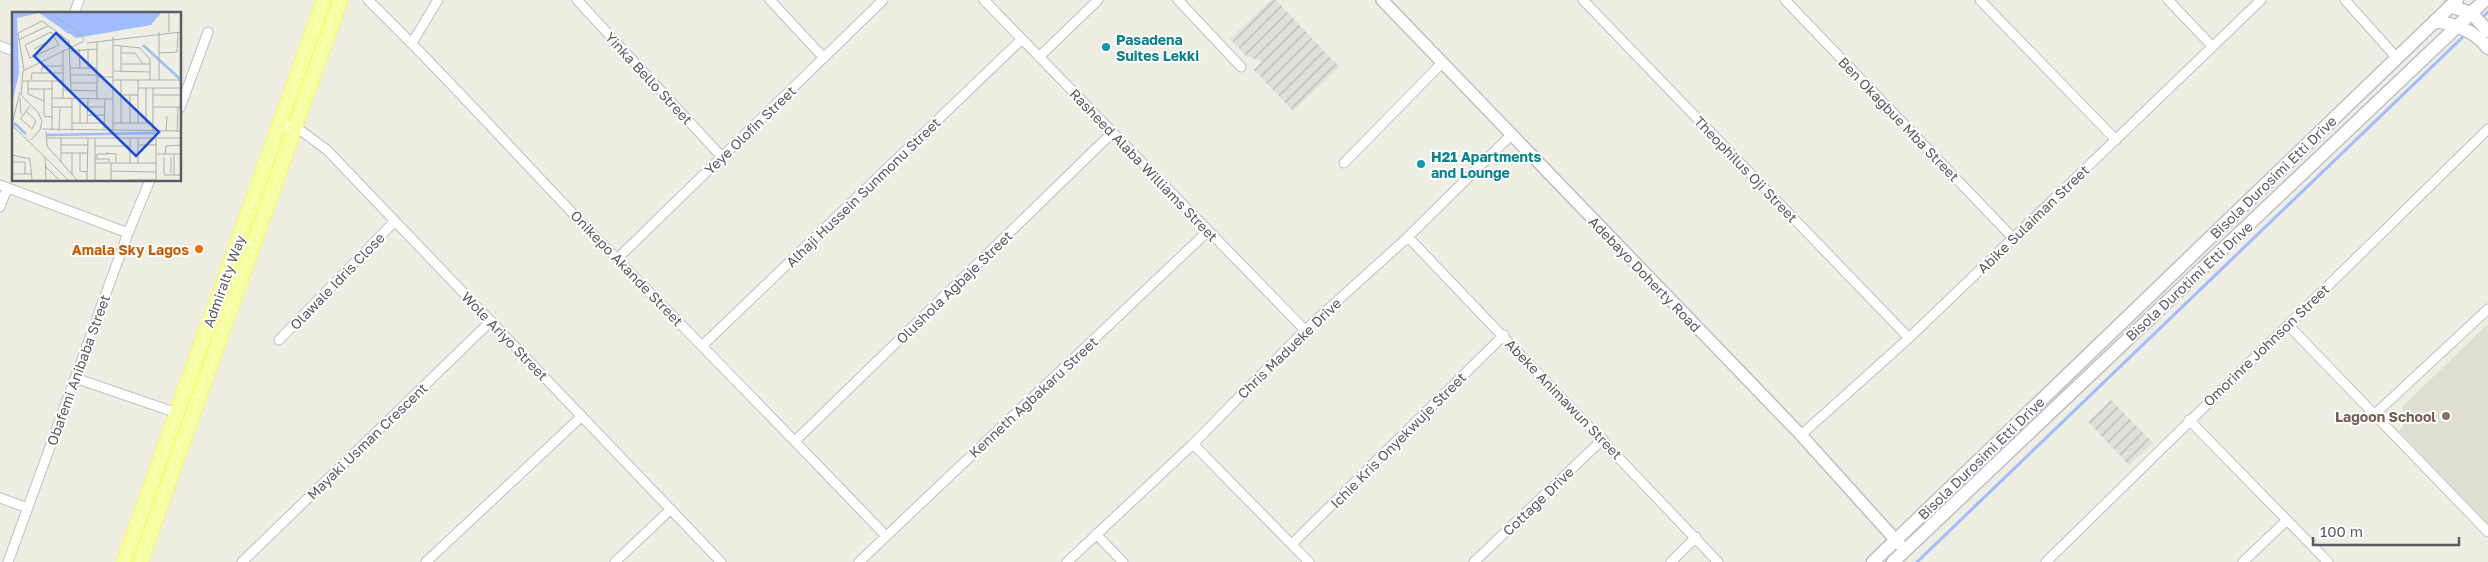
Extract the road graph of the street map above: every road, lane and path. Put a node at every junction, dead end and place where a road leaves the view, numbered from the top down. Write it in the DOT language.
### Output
graph roads {
  1 [pos="79,0"];
  2 [pos="324,0"];
  3 [pos="340,0"];
  4 [pos="368,0"];
  5 [pos="438,0"];
  6 [pos="577,0"];
  7 [pos="770,0"];
  8 [pos="884,0"];
  9 [pos="984,0"];
  10 [pos="1098,0"];
  11 [pos="1178,0"];
  12 [pos="1382,0"];
  13 [pos="1583,0"];
  14 [pos="1785,0"];
  15 [pos="1980,0"];
  16 [pos="2168,0"];
  17 [pos="2261,0"];
  18 [pos="2345,0"];
  19 [pos="2485,0"];
  20 [pos="2454,3"];
  21 [pos="75,12"];
  22 [pos="2435,21"];
  23 [pos="2479,22"];
  24 [pos="2465,29"];
  25 [pos="208,32"];
  26 [pos="1022,40"];
  27 [pos="412,43"];
  28 [pos="0,46"];
  29 [pos="2212,46"];
  30 [pos="2488,48"];
  31 [pos="12,50"];
  32 [pos="1039,57"];
  33 [pos="824,58"];
  34 [pos="2397,58"];
  35 [pos="1442,63"];
  36 [pos="1241,67"];
  37 [pos="181,105"];
  38 [pos="279,124"];
  39 [pos="294,127"];
  40 [pos="2488,129"];
  41 [pos="1112,133"];
  42 [pos="1511,135"];
  43 [pos="2116,140"];
  44 [pos="722,157"];
  45 [pos="1344,164"];
  46 [pos="150,181"];
  47 [pos="3,187"];
  48 [pos="0,207"];
  49 [pos="395,221"];
  50 [pos="1208,232"];
  51 [pos="128,233"];
  52 [pos="1408,237"];
  53 [pos="2013,238"];
  54 [pos="617,259"];
  55 [pos="2488,309"];
  56 [pos="491,321"];
  57 [pos="2288,325"];
  58 [pos="1305,330"];
  59 [pos="1504,335"];
  60 [pos="1909,338"];
  61 [pos="278,340"];
  62 [pos="703,345"];
  63 [pos="75,378"];
  64 [pos="176,413"];
  65 [pos="2375,414"];
  66 [pos="582,416"];
  67 [pos="2189,420"];
  68 [pos="1801,435"];
  69 [pos="1603,439"];
  70 [pos="796,441"];
  71 [pos="1193,444"];
  72 [pos="0,498"];
  73 [pos="28,508"];
  74 [pos="671,509"];
  75 [pos="2287,520"];
  76 [pos="2488,532"];
  77 [pos="1096,534"];
  78 [pos="886,536"];
  79 [pos="1696,538"];
  80 [pos="1895,540"];
  81 [pos="1292,544"];
  82 [pos="1905,550"];
  83 [pos="8,562"];
  84 [pos="124,562"];
  85 [pos="140,562"];
  86 [pos="242,562"];
  87 [pos="426,562"];
  88 [pos="615,562"];
  89 [pos="721,562"];
  90 [pos="859,562"];
  91 [pos="1066,562"];
  92 [pos="1123,562"];
  93 [pos="1309,562"];
  94 [pos="1474,562"];
  95 [pos="1671,562"];
  96 [pos="1718,562"];
  97 [pos="1873,562"];
  98 [pos="1893,562"];
  99 [pos="2046,562"];
  100 [pos="2243,562"];
  101 [pos="2328,562"];
  1 -- 21 [label="street"];
  2 -- 38 [label="main road, Admiralty Way"];
  3 -- 39 [label="main road, Admiralty Way"];
  4 -- 27 [label="street, Onikepo Akande Street"];
  5 -- 27 [label="street"];
  6 -- 44 [label="street, Yinka Bello Street"];
  7 -- 33 [label="street"];
  8 -- 33 [label="street, Yeye Olofin Street"];
  9 -- 26 [label="street, Rasheed Alaba Williams Street"];
  10 -- 32 [label="street"];
  11 -- 36 [label="street"];
  12 -- 35 [label="street, Adebayo Doherty Road"];
  13 -- 60 [label="street, Theophilus Oji Street"];
  14 -- 53 [label="street, Ben Okagbue Mba Street"];
  15 -- 43 [label="street"];
  16 -- 29 [label="street"];
  17 -- 29 [label="street, Abike Sulaiman Street"];
  18 -- 34 [label="street"];
  19 -- 23 [label="main road, Bisola Durotimi Etti Drive"];
  20 -- 22 [label="main road, Bisola Durosimi Etti Drive"];
  20 -- 23 [label="main road"];
  22 -- 24 [label="main road"];
  22 -- 34 [label="main road, Bisola Durosimi Etti Drive"];
  23 -- 24 [label="main road, Bisola Durotimi Etti Drive"];
  24 -- 30 [label="main road"];
  24 -- 82 [label="main road, Bisola Durotimi Etti Drive"];
  25 -- 37 [label="street"];
  26 -- 32 [label="street, Rasheed Alaba Williams Street"];
  26 -- 62 [label="street, Alhaji Hussein Sunmonu Street"];
  27 -- 54 [label="street, Onikepo Akande Street"];
  28 -- 31 [label="street"];
  29 -- 43 [label="street, Abike Sulaiman Street"];
  32 -- 41 [label="street, Rasheed Alaba Williams Street"];
  33 -- 44 [label="street, Yeye Olofin Street"];
  34 -- 80 [label="main road, Bisola Durosimi Etti Drive"];
  35 -- 42 [label="street, Adebayo Doherty Road"];
  35 -- 45 [label="street"];
  38 -- 39 [label="street, Wole Ariyo Street"];
  38 -- 64 [label="main road, Admiralty Way"];
  39 -- 49 [label="street, Wole Ariyo Street"];
  39 -- 85 [label="main road, Admiralty Way"];
  40 -- 57 [label="street, Omorinre Johnson Street"];
  41 -- 50 [label="street, Rasheed Alaba Williams Street"];
  41 -- 70 [label="street, Olushola Agbaje Street"];
  42 -- 52 [label="street, Chris Madueke Drive"];
  42 -- 68 [label="street, Adebayo Doherty Road"];
  43 -- 53 [label="street, Abike Sulaiman Street"];
  44 -- 54 [label="street, Yeye Olofin Street"];
  46 -- 51 [label="street, Obafemi Anibaba Street"];
  47 -- 48 [label="street"];
  47 -- 51 [label="street"];
  49 -- 56 [label="street, Wole Ariyo Street"];
  49 -- 61 [label="street, Olawale Idris Close"];
  50 -- 58 [label="street, Rasheed Alaba Williams Street"];
  50 -- 78 [label="street, Kenneth Agbakaru Street"];
  51 -- 63 [label="street, Obafemi Anibaba Street"];
  52 -- 58 [label="street, Chris Madueke Drive"];
  52 -- 59 [label="street, Abeke Animawun Street"];
  53 -- 60 [label="street, Abike Sulaiman Street"];
  54 -- 62 [label="street, Onikepo Akande Street"];
  55 -- 65 [label="street"];
  56 -- 66 [label="street, Wole Ariyo Street"];
  56 -- 86 [label="street, Mayaki Usman Crescent"];
  57 -- 65 [label="street"];
  57 -- 67 [label="street, Omorinre Johnson Street"];
  58 -- 71 [label="street, Chris Madueke Drive"];
  59 -- 69 [label="street, Abeke Animawun Street"];
  59 -- 81 [label="street, Ichie Kris Onyekwuje Street"];
  60 -- 68 [label="street, Abike Sulaiman Street"];
  62 -- 70 [label="street, Onikepo Akande Street"];
  63 -- 64 [label="street"];
  63 -- 73 [label="street, Obafemi Anibaba Street"];
  64 -- 84 [label="main road, Admiralty Way"];
  65 -- 76 [label="street"];
  66 -- 74 [label="street, Wole Ariyo Street"];
  66 -- 87 [label="street"];
  67 -- 75 [label="street"];
  67 -- 99 [label="street, Omorinre Johnson Street"];
  68 -- 80 [label="street, Adebayo Doherty Road"];
  69 -- 79 [label="street, Abeke Animawun Street"];
  69 -- 94 [label="street, Cottage Drive"];
  70 -- 78 [label="street, Onikepo Akande Street"];
  71 -- 77 [label="street, Chris Madueke Drive"];
  71 -- 81 [label="street"];
  72 -- 73 [label="street"];
  73 -- 83 [label="street, Obafemi Anibaba Street"];
  74 -- 88 [label="street"];
  74 -- 89 [label="street, Wole Ariyo Street"];
  75 -- 100 [label="street"];
  75 -- 101 [label="street"];
  77 -- 91 [label="street, Chris Madueke Drive"];
  77 -- 92 [label="street"];
  78 -- 90 [label="street, Kenneth Agbakaru Street"];
  79 -- 95 [label="street"];
  79 -- 96 [label="street, Abeke Animawun Street"];
  80 -- 82 [label="street, Adebayo Doherty Road"];
  80 -- 97 [label="main road, Bisola Durosimi Etti Drive"];
  81 -- 93 [label="street"];
  82 -- 98 [label="main road, Bisola Durotimi Etti Drive"];
}
